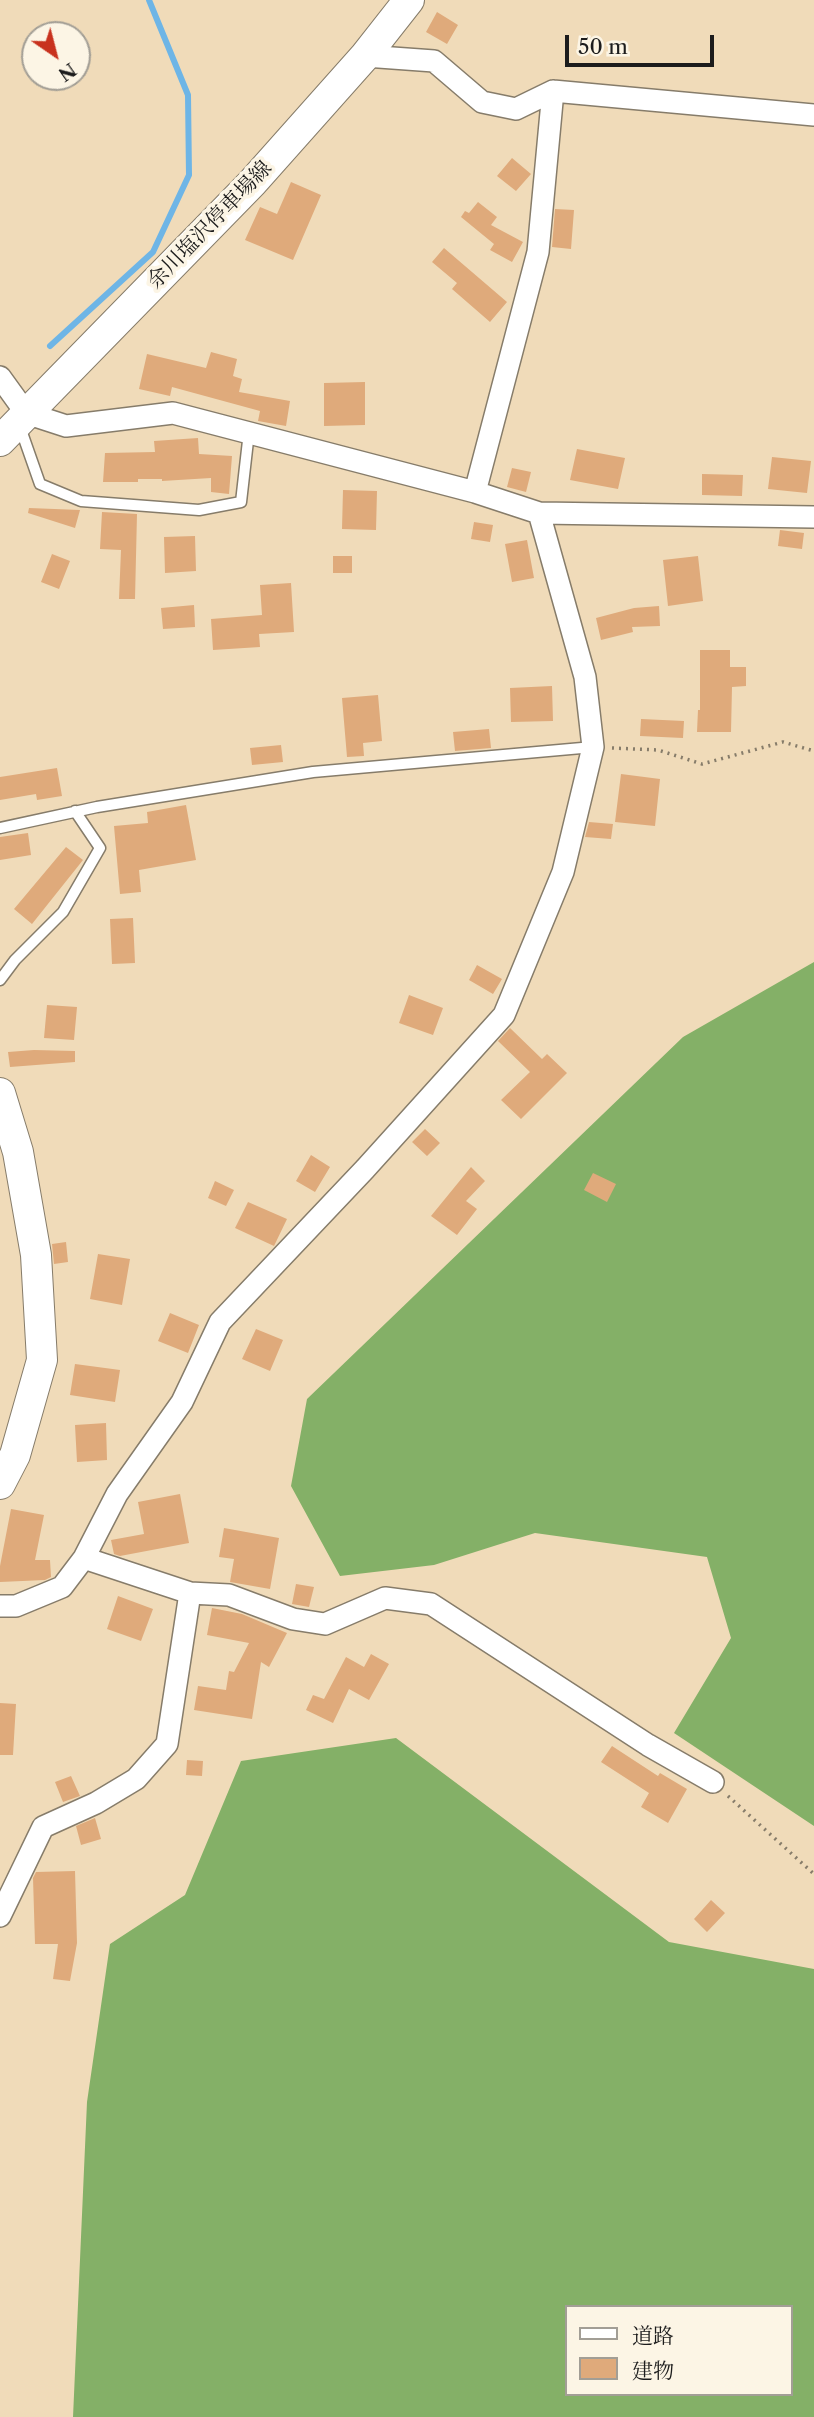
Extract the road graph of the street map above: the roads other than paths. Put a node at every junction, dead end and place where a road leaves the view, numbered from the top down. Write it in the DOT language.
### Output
graph roads {
  1 [pos="409,0"];
  2 [pos="365,55"];
  3 [pos="553,91"];
  4 [pos="814,115"];
  5 [pos="0,377"];
  6 [pos="15,425"];
  7 [pos="249,432"];
  8 [pos="475,492"];
  9 [pos="539,513"];
  10 [pos="814,517"];
  11 [pos="593,747"];
  12 [pos="75,811"];
  13 [pos="0,828"];
  14 [pos="0,980"];
  15 [pos="0,1093"];
  16 [pos="8,1455"];
  17 [pos="0,1484"];
  18 [pos="84,1558"];
  19 [pos="190,1592"];
  20 [pos="0,1606"];
  21 [pos="713,1782"];
  22 [pos="0,1916"];
  1 -- 2 [label="main road, 余川塩沢停車場線"];
  2 -- 3 [label="street"];
  2 -- 6 [label="main road, 余川塩沢停車場線"];
  3 -- 4 [label="street"];
  3 -- 8 [label="street"];
  5 -- 6 [label="street"];
  6 -- 7 [label="street"];
  6 -- 7 [label="lane"];
  7 -- 8 [label="street"];
  8 -- 9 [label="street"];
  9 -- 10 [label="street"];
  9 -- 11 [label="street"];
  11 -- 12 [label="lane"];
  11 -- 18 [label="street"];
  12 -- 13 [label="lane"];
  12 -- 14 [label="lane"];
  15 -- 16 [label="main road"];
  16 -- 17 [label="main road"];
  18 -- 19 [label="street"];
  18 -- 20 [label="street"];
  19 -- 21 [label="street"];
  19 -- 22 [label="street"];
}
